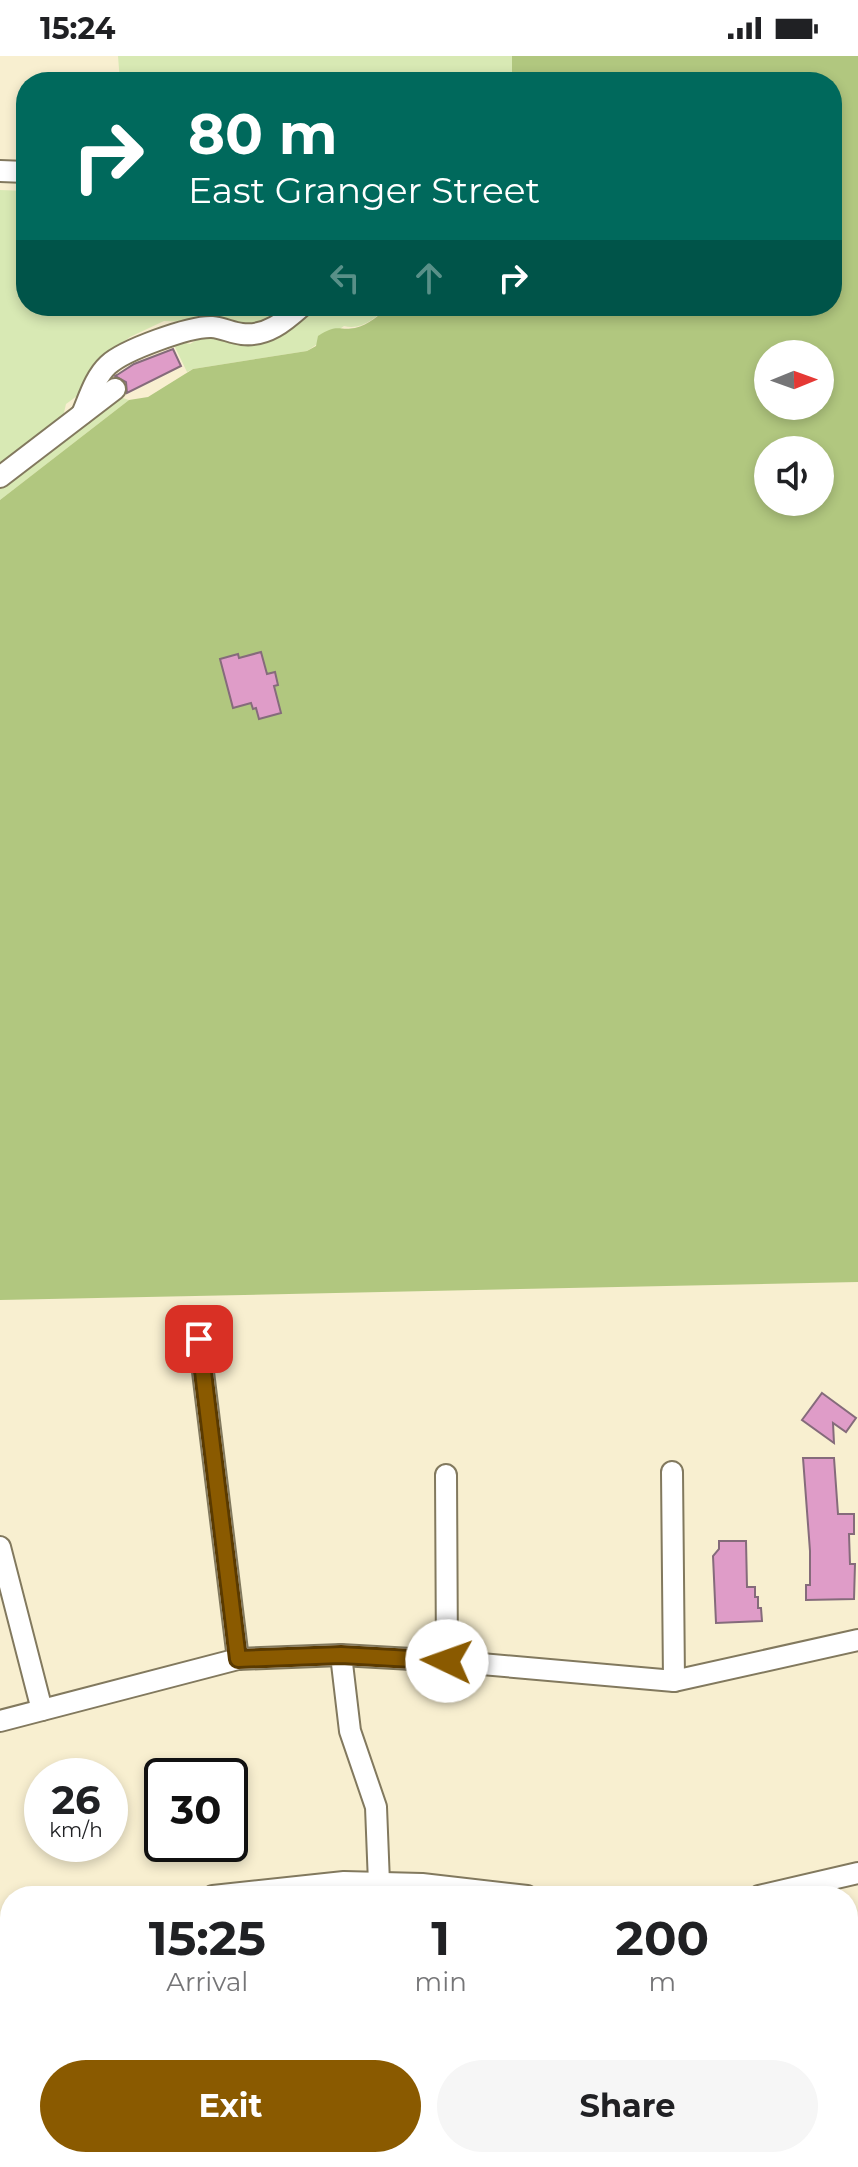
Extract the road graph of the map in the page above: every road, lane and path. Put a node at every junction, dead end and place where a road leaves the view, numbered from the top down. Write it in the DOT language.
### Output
graph roads {
  1 [pos="291,316"];
  2 [pos="115,389"];
  3 [pos="82,414"];
  4 [pos="0,477"];
  5 [pos="199,1339"];
  6 [pos="672,1472"];
  7 [pos="446,1475"];
  8 [pos="0,1547"];
  9 [pos="858,1640"];
  10 [pos="341,1655"];
  11 [pos="238,1659"];
  12 [pos="447,1661"];
  13 [pos="674,1681"];
  14 [pos="42,1710"];
  15 [pos="0,1721"];
  16 [pos="858,1873"];
  17 [pos="379,1883"];
  18 [pos="316,1886"];
  19 [pos="440,1886"];
  20 [pos="802,1886"];
  1 -- 3 [label="street"];
  2 -- 3 [label="street"];
  3 -- 4 [label="street"];
  5 -- 11 [label="street"];
  6 -- 13 [label="street"];
  7 -- 12 [label="street"];
  8 -- 14 [label="street"];
  9 -- 13 [label="street"];
  10 -- 11 [label="street"];
  10 -- 12 [label="street"];
  10 -- 17 [label="street"];
  11 -- 14 [label="street"];
  12 -- 13 [label="street"];
  14 -- 15 [label="street"];
  16 -- 20 [label="street"];
  17 -- 18 [label="street"];
  17 -- 19 [label="street"];
}
